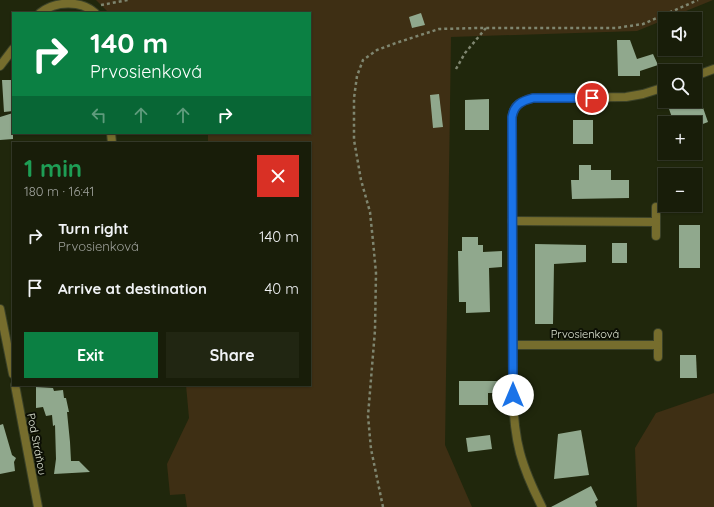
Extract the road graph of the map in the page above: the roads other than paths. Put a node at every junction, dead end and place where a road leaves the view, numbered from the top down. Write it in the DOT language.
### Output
graph roads {
  1 [pos="92,10"];
  2 [pos="41,12"];
  3 [pos="12,50"];
  4 [pos="0,66"];
  5 [pos="714,69"];
  6 [pos="702,73"];
  7 [pos="658,89"];
  8 [pos="656,207"];
  9 [pos="512,221"];
  10 [pos="656,222"];
  11 [pos="656,236"];
  12 [pos="0,309"];
  13 [pos="658,333"];
  14 [pos="513,344"];
  15 [pos="658,345"];
  16 [pos="658,357"];
  17 [pos="12,369"];
  18 [pos="15,386"];
  19 [pos="38,507"];
  20 [pos="542,507"];
  1 -- 2 [label="street"];
  3 -- 4 [label="street"];
  5 -- 6 [label="street"];
  7 -- 9 [label="street"];
  8 -- 10 [label="street"];
  9 -- 10 [label="street"];
  9 -- 14 [label="street"];
  10 -- 11 [label="street"];
  12 -- 17 [label="street"];
  13 -- 15 [label="street"];
  14 -- 15 [label="street, Prvosienková"];
  14 -- 20 [label="street"];
  15 -- 16 [label="street"];
  18 -- 19 [label="street, Pod Stráňou"];
}
